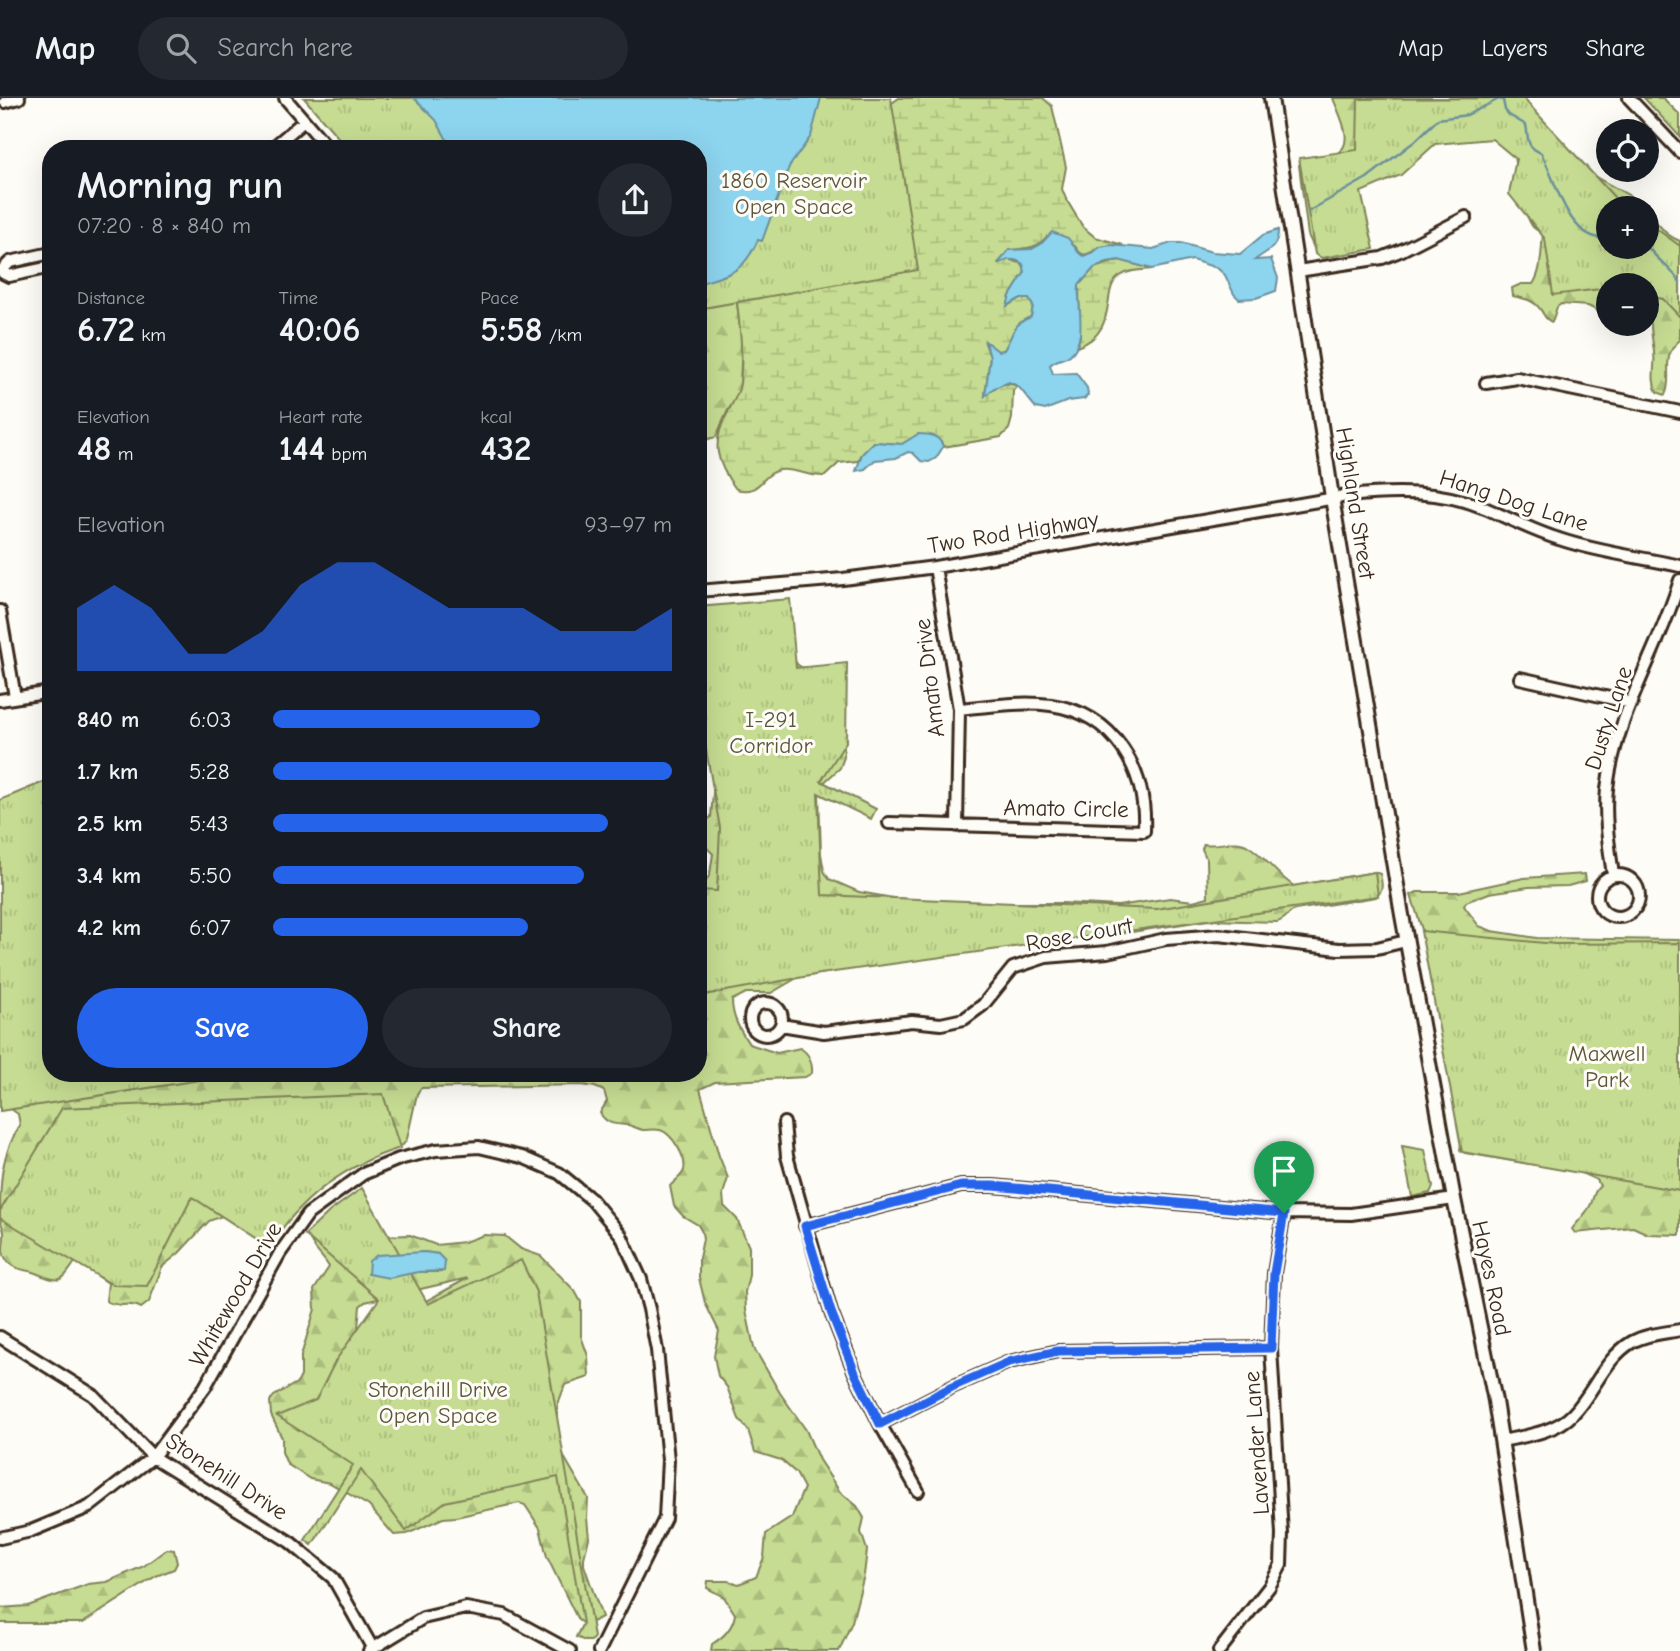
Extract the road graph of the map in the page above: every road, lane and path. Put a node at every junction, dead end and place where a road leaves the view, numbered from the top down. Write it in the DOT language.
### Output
graph roads {
  1 [pos="19,98"];
  2 [pos="285,98"];
  3 [pos="1271,98"];
  4 [pos="1629,98"];
  5 [pos="5,102"];
  6 [pos="304,121"];
  7 [pos="282,140"];
  8 [pos="321,140"];
  9 [pos="1680,152"];
  10 [pos="1466,217"];
  11 [pos="42,255"];
  12 [pos="42,269"];
  13 [pos="1298,271"];
  14 [pos="1486,383"];
  15 [pos="1680,412"];
  16 [pos="1333,499"];
  17 [pos="935,566"];
  18 [pos="1680,566"];
  19 [pos="1680,580"];
  20 [pos="707,590"];
  21 [pos="0,611"];
  22 [pos="1520,678"];
  23 [pos="42,693"];
  24 [pos="15,697"];
  25 [pos="0,700"];
  26 [pos="1632,703"];
  27 [pos="959,709"];
  28 [pos="889,823"];
  29 [pos="957,826"];
  30 [pos="1613,876"];
  31 [pos="1402,915"];
  32 [pos="1406,942"];
  33 [pos="781,1025"];
  34 [pos="784,1123"];
  35 [pos="1454,1199"];
  36 [pos="1284,1213"];
  37 [pos="805,1226"];
  38 [pos="1680,1330"];
  39 [pos="0,1337"];
  40 [pos="1271,1348"];
  41 [pos="880,1424"];
  42 [pos="1502,1441"];
  43 [pos="153,1457"];
  44 [pos="918,1492"];
  45 [pos="0,1538"];
  46 [pos="371,1650"];
  47 [pos="570,1651"];
  48 [pos="599,1651"];
  49 [pos="1219,1651"];
  50 [pos="1534,1651"];
  1 -- 5 [label="street"];
  2 -- 6 [label="street"];
  3 -- 13 [label="main road, Highland Street"];
  4 -- 9 [label="street"];
  6 -- 7 [label="street"];
  6 -- 8 [label="street"];
  10 -- 13 [label="street"];
  11 -- 12 [label="street"];
  13 -- 16 [label="main road, Highland Street"];
  14 -- 15 [label="street"];
  16 -- 17 [label="street, Two Rod Highway"];
  16 -- 18 [label="street, Hang Dog Lane"];
  16 -- 31 [label="main road, Highland Street"];
  17 -- 20 [label="street, Two Rod Highway"];
  17 -- 27 [label="street, Amato Drive"];
  19 -- 26 [label="street, Dusty Lane"];
  21 -- 24 [label="street"];
  22 -- 26 [label="street"];
  23 -- 24 [label="street"];
  24 -- 25 [label="street"];
  26 -- 30 [label="street, Dusty Lane"];
  27 -- 29 [label="street, Amato Drive"];
  27 -- 29 [label="street, Amato Circle"];
  28 -- 29 [label="street, Amato Circle"];
  30 -- 30 [label="street"];
  31 -- 32 [label="main road, Hayes Road"];
  32 -- 33 [label="street, Rose Court"];
  32 -- 35 [label="main road, Hayes Road"];
  34 -- 37 [label="street"];
  35 -- 36 [label="street"];
  35 -- 42 [label="main road, Hayes Road"];
  36 -- 37 [label="street"];
  36 -- 40 [label="street, Lavender Lane"];
  37 -- 41 [label="street"];
  38 -- 42 [label="street"];
  39 -- 43 [label="street, Stonehill Drive"];
  40 -- 41 [label="street"];
  40 -- 49 [label="street, Lavender Lane"];
  41 -- 44 [label="street"];
  42 -- 50 [label="main road, Hayes Road"];
  43 -- 45 [label="street, Whitewood Drive"];
  43 -- 46 [label="street, Stonehill Drive"];
  43 -- 48 [label="street, Whitewood Drive"];
  46 -- 47 [label="street"];
}
